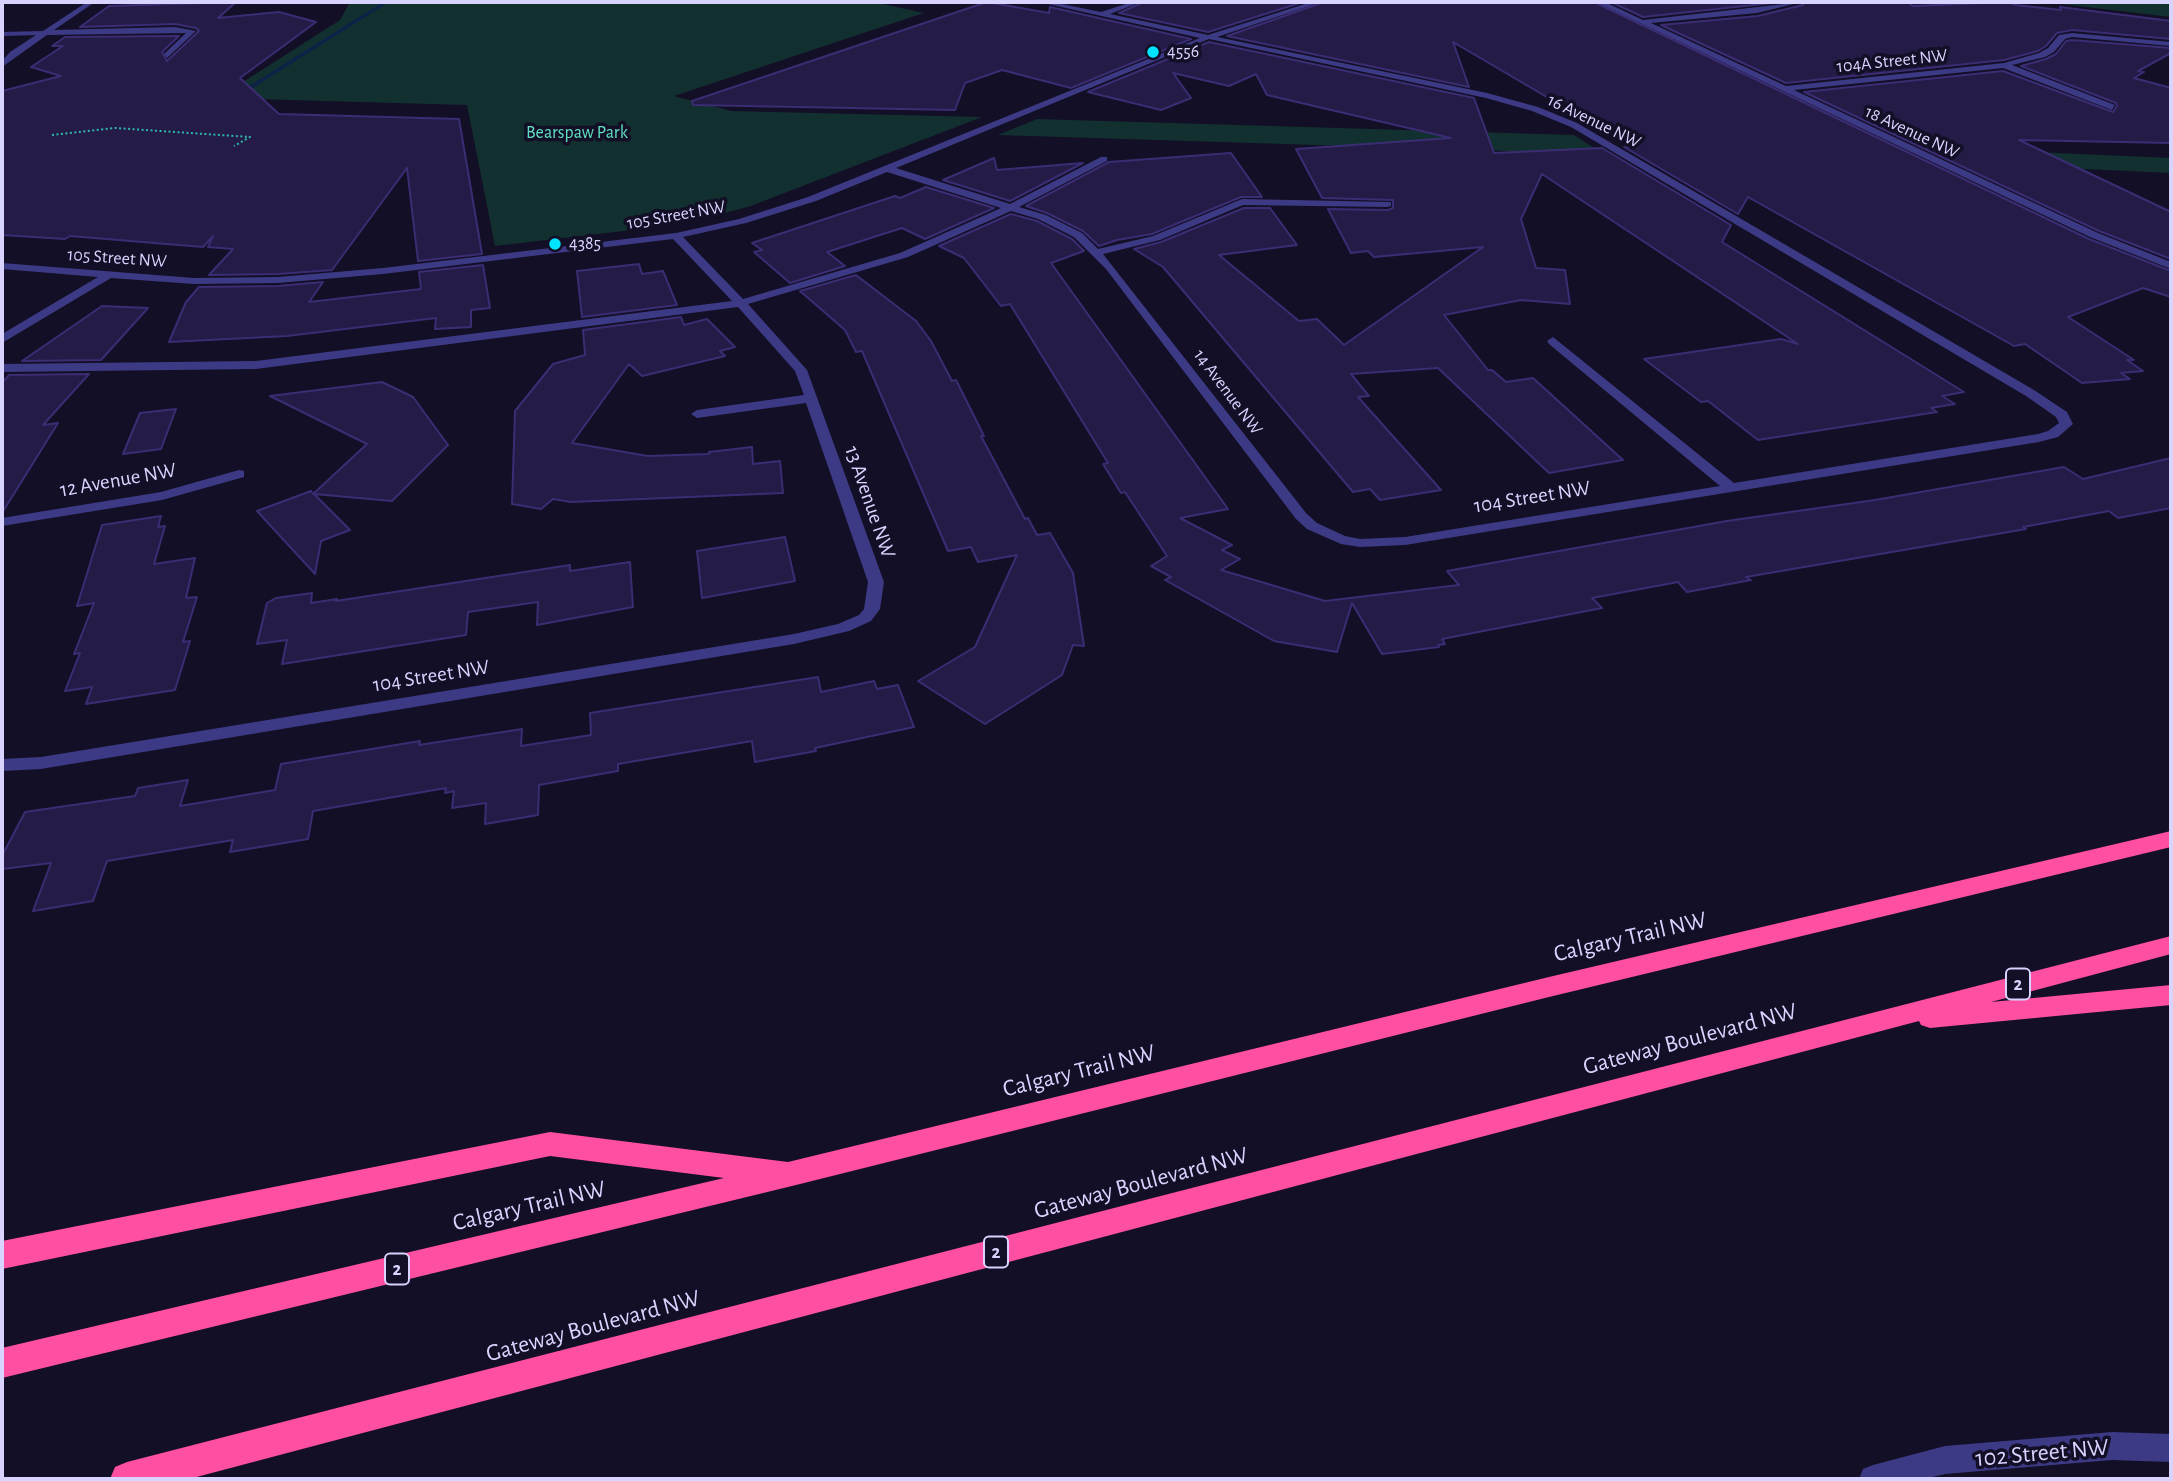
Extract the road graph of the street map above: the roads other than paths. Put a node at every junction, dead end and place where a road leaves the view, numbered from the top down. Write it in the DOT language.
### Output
graph roads {
  1 [pos="91,2"];
  2 [pos="1043,2"];
  3 [pos="1138,2"];
  4 [pos="1318,2"];
  5 [pos="1600,2"];
  6 [pos="1799,2"];
  7 [pos="1103,14"];
  8 [pos="1642,22"];
  9 [pos="44,33"];
  10 [pos="2,34"];
  11 [pos="1208,37"];
  12 [pos="2171,44"];
  13 [pos="167,56"];
  14 [pos="2,65"];
  15 [pos="2004,65"];
  16 [pos="1784,89"];
  17 [pos="2112,107"];
  18 [pos="1104,159"];
  19 [pos="886,168"];
  20 [pos="1387,204"];
  21 [pos="1011,207"];
  22 [pos="676,236"];
  23 [pos="1097,252"];
  24 [pos="2,266"];
  25 [pos="2171,266"];
  26 [pos="107,276"];
  27 [pos="740,303"];
  28 [pos="2,339"];
  29 [pos="1553,341"];
  30 [pos="2,368"];
  31 [pos="811,398"];
  32 [pos="697,414"];
  33 [pos="2066,424"];
  34 [pos="239,474"];
  35 [pos="1731,488"];
  36 [pos="2,522"];
  37 [pos="1341,540"];
  38 [pos="865,618"];
  39 [pos="2,765"];
  40 [pos="2171,839"];
  41 [pos="2171,945"];
  42 [pos="2171,995"];
  43 [pos="1865,1024"];
  44 [pos="792,1174"];
  45 [pos="2,1255"];
  46 [pos="2,1363"];
  47 [pos="2171,1448"];
  48 [pos="127,1479"];
  49 [pos="1873,1479"];
  1 -- 9 [label="street"];
  2 -- 7 [label="street, 16 Avenue NW"];
  3 -- 7 [label="street"];
  4 -- 11 [label="street, 105 Street NW"];
  5 -- 8 [label="street, 18 Avenue NW"];
  6 -- 8 [label="street"];
  7 -- 11 [label="street, 16 Avenue NW"];
  8 -- 16 [label="street, 18 Avenue NW"];
  9 -- 10 [label="street"];
  9 -- 13 [label="street"];
  9 -- 14 [label="street"];
  11 -- 19 [label="street, 105 Street NW"];
  11 -- 33 [label="street, 16 Avenue NW"];
  12 -- 15 [label="street, 104A Street NW"];
  15 -- 16 [label="street, 104A Street NW"];
  15 -- 17 [label="street, 104A Street NW"];
  16 -- 25 [label="street, 18 Avenue NW"];
  18 -- 21 [label="street"];
  19 -- 21 [label="street, 14 Avenue NW"];
  19 -- 22 [label="street, 105 Street NW"];
  20 -- 23 [label="street"];
  21 -- 23 [label="street, 14 Avenue NW"];
  21 -- 27 [label="street"];
  22 -- 26 [label="street, 105 Street NW"];
  22 -- 27 [label="street, 13 Avenue NW"];
  23 -- 37 [label="street, 14 Avenue NW"];
  24 -- 26 [label="street, 105 Street NW"];
  26 -- 28 [label="street"];
  27 -- 30 [label="street"];
  27 -- 31 [label="street, 13 Avenue NW"];
  29 -- 35 [label="street"];
  31 -- 32 [label="street"];
  31 -- 38 [label="street, 13 Avenue NW"];
  33 -- 35 [label="street, 104 Street NW"];
  34 -- 36 [label="street, 12 Avenue NW"];
  35 -- 37 [label="street, 104 Street NW"];
  38 -- 39 [label="street, 104 Street NW"];
  40 -- 44 [label="highway, Calgary Trail NW / 2"];
  41 -- 43 [label="highway, Gateway Boulevard NW / 2"];
  42 -- 43 [label="highway"];
  43 -- 48 [label="highway, Gateway Boulevard NW / 2"];
  44 -- 45 [label="highway"];
  44 -- 46 [label="highway, Calgary Trail NW / 2"];
  47 -- 49 [label="street, 102 Street NW"];
}
